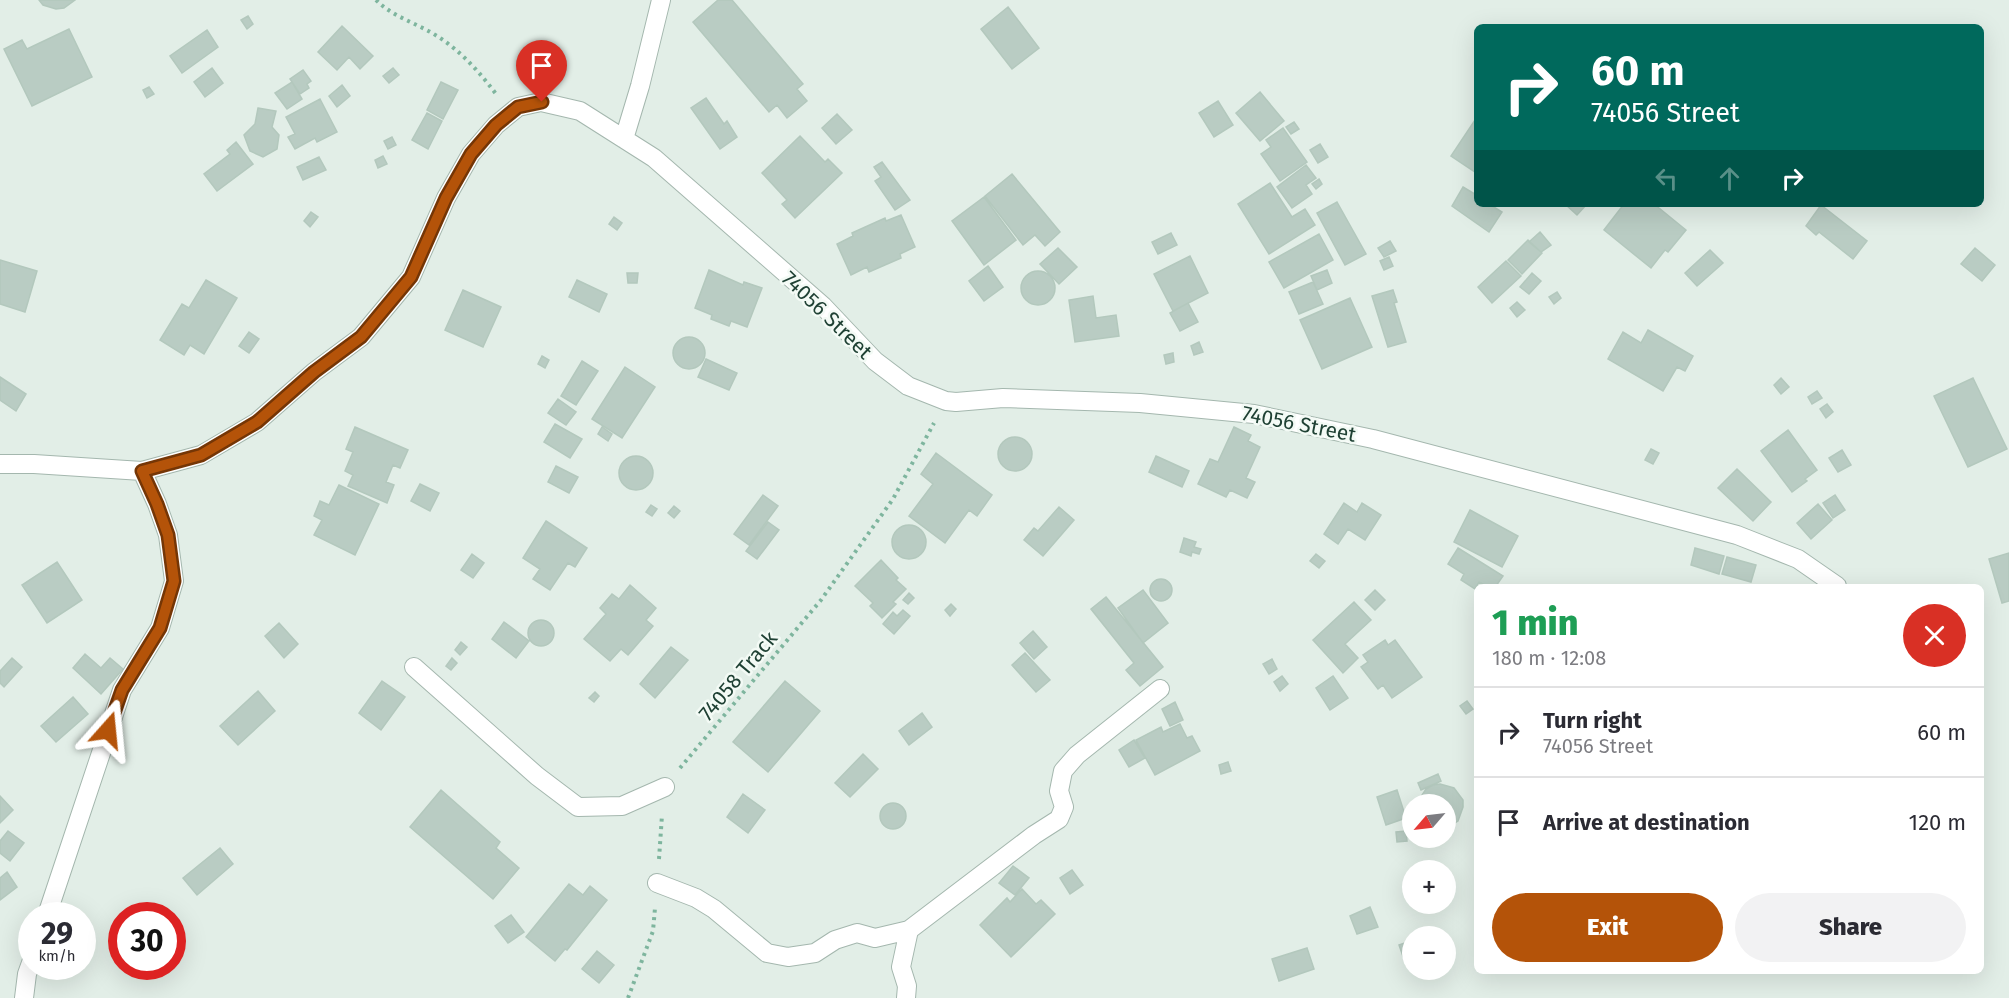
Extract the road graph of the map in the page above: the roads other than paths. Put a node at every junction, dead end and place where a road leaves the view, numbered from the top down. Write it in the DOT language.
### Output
graph roads {
  1 [pos="661,0"];
  2 [pos="624,139"];
  3 [pos="0,464"];
  4 [pos="142,471"];
  5 [pos="1834,584"];
  6 [pos="414,667"];
  7 [pos="1160,689"];
  8 [pos="665,787"];
  9 [pos="657,883"];
  10 [pos="51,902"];
  11 [pos="909,930"];
  12 [pos="26,980"];
  13 [pos="24,998"];
  14 [pos="906,998"];
  1 -- 2 [label="street"];
  2 -- 4 [label="street, 74056 Street"];
  2 -- 5 [label="street, 74056 Street"];
  3 -- 4 [label="street, 74056 Street"];
  4 -- 10 [label="street"];
  6 -- 8 [label="street"];
  7 -- 11 [label="street"];
  9 -- 11 [label="street"];
  11 -- 14 [label="street"];
  12 -- 13 [label="street"];
}
